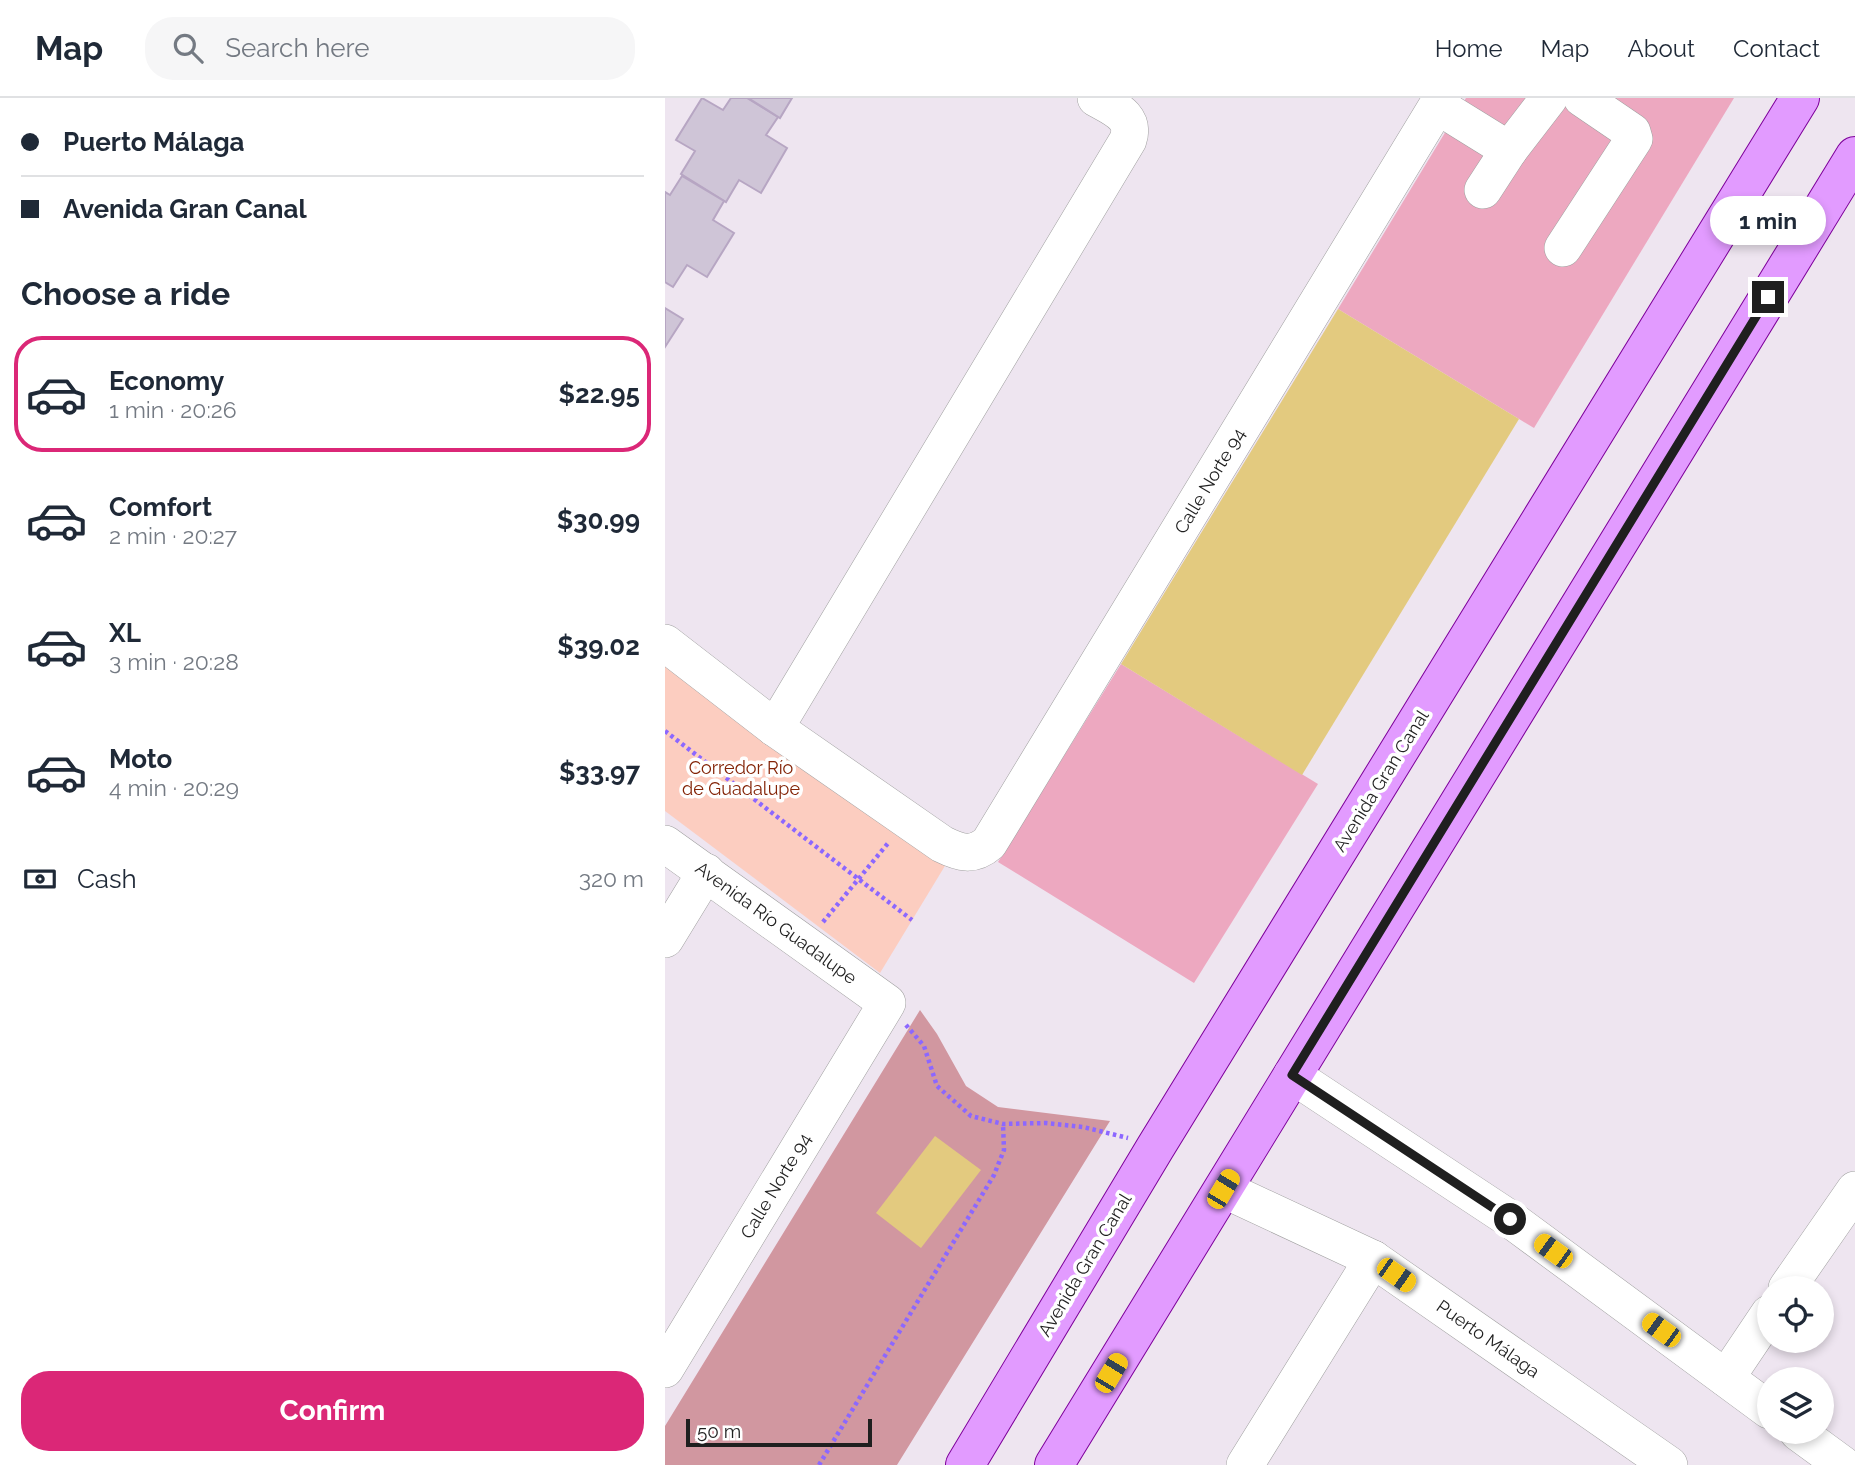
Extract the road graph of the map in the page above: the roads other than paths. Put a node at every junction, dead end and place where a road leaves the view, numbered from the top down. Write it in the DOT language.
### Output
graph roads {
  1 [pos="1096,98"];
  2 [pos="1549,98"];
  3 [pos="1582,98"];
  4 [pos="1800,98"];
  5 [pos="1440,102"];
  6 [pos="1509,150"];
  7 [pos="1855,156"];
  8 [pos="1483,190"];
  9 [pos="1563,248"];
  10 [pos="665,643"];
  11 [pos="775,728"];
  12 [pos="665,844"];
  13 [pos="706,872"];
  14 [pos="665,939"];
  15 [pos="887,1003"];
  16 [pos="1292,1075"];
  17 [pos="1223,1189"];
  18 [pos="1855,1190"];
  19 [pos="1373,1259"];
  20 [pos="1795,1276"];
  21 [pos="1757,1331"];
  22 [pos="665,1369"];
  23 [pos="1725,1378"];
  24 [pos="1757,1401"];
  25 [pos="1814,1444"];
  26 [pos="964,1465"];
  27 [pos="1054,1465"];
  28 [pos="1245,1465"];
  29 [pos="1669,1465"];
  30 [pos="1843,1465"];
  1 -- 11 [label="street"];
  2 -- 6 [label="street"];
  3 -- 9 [label="street"];
  4 -- 26 [label="main road, Avenida Gran Canal"];
  5 -- 6 [label="street"];
  5 -- 11 [label="street, Calle Norte 94"];
  6 -- 8 [label="street"];
  7 -- 16 [label="main road"];
  10 -- 11 [label="street"];
  12 -- 13 [label="street, Avenida Río Guadalupe"];
  13 -- 14 [label="street"];
  13 -- 15 [label="street, Avenida Río Guadalupe"];
  15 -- 22 [label="street, Calle Norte 94"];
  16 -- 17 [label="main road"];
  16 -- 23 [label="street"];
  17 -- 19 [label="street, Puerto Málaga"];
  17 -- 27 [label="main road"];
  18 -- 20 [label="street"];
  19 -- 28 [label="street"];
  19 -- 29 [label="street, Puerto Málaga"];
  21 -- 23 [label="street"];
  23 -- 24 [label="street"];
  25 -- 30 [label="street"];
}
